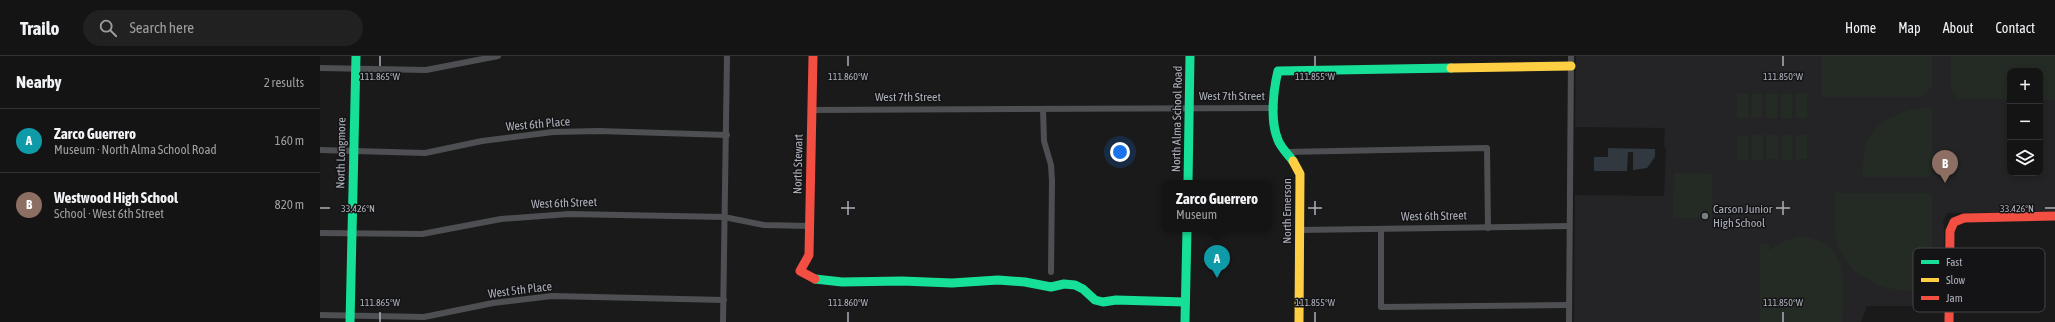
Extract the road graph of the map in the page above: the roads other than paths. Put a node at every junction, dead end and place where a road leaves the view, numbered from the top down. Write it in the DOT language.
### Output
graph roads {
  1 [pos="356,56"];
  2 [pos="498,56"];
  3 [pos="727,56"];
  4 [pos="813,56"];
  5 [pos="1190,56"];
  6 [pos="1571,56"];
  7 [pos="1571,66"];
  8 [pos="320,68"];
  9 [pos="356,70"];
  10 [pos="1275,108"];
  11 [pos="1043,109"];
  12 [pos="1189,109"];
  13 [pos="812,110"];
  14 [pos="726,135"];
  15 [pos="320,150"];
  16 [pos="354,152"];
  17 [pos="1286,152"];
  18 [pos="1188,180"];
  19 [pos="2055,216"];
  20 [pos="724,217"];
  21 [pos="809,226"];
  22 [pos="1569,226"];
  23 [pos="1488,228"];
  24 [pos="1381,229"];
  25 [pos="1299,230"];
  26 [pos="1187,232"];
  27 [pos="320,233"];
  28 [pos="351,234"];
  29 [pos="1950,248"];
  30 [pos="1051,272"];
  31 [pos="724,300"];
  32 [pos="1185,302"];
  33 [pos="1569,305"];
  34 [pos="1949,312"];
  35 [pos="320,315"];
  36 [pos="350,319"];
  37 [pos="723,322"];
  38 [pos="1184,322"];
  39 [pos="1298,322"];
  40 [pos="1568,322"];
  41 [pos="1949,322"];
  1 -- 9 [label="street, North Longmore"];
  2 -- 9 [label="street"];
  3 -- 14 [label="street"];
  4 -- 13 [label="street, North Stewart"];
  5 -- 12 [label="street, North Alma School Road"];
  6 -- 7 [label="street"];
  7 -- 10 [label="street, West 7th Street"];
  7 -- 22 [label="street"];
  8 -- 9 [label="street"];
  9 -- 16 [label="street, North Longmore"];
  10 -- 12 [label="street, West 7th Street"];
  10 -- 17 [label="street, North Emerson"];
  11 -- 12 [label="street, West 7th Street"];
  11 -- 13 [label="street, West 7th Street"];
  11 -- 30 [label="street"];
  12 -- 18 [label="street, North Alma School Road"];
  13 -- 21 [label="street, North Stewart"];
  14 -- 16 [label="street, West 6th Place"];
  14 -- 20 [label="street"];
  15 -- 16 [label="street, West 6th Place"];
  16 -- 28 [label="street, North Longmore"];
  17 -- 23 [label="street"];
  17 -- 25 [label="street, North Emerson"];
  19 -- 29 [label="street"];
  20 -- 21 [label="street, West 6th Street"];
  20 -- 28 [label="street, West 6th Street"];
  20 -- 31 [label="street"];
  21 -- 32 [label="street, North Stewart"];
  22 -- 23 [label="street, West 6th Street"];
  22 -- 33 [label="street"];
  23 -- 24 [label="street, West 6th Street"];
  24 -- 25 [label="street, West 6th Street"];
  24 -- 33 [label="street"];
  25 -- 39 [label="street, North Emerson"];
  26 -- 32 [label="street"];
  27 -- 28 [label="street, West 6th Street"];
  28 -- 36 [label="street, North Longmore"];
  31 -- 36 [label="street, West 5th Place"];
  31 -- 37 [label="street"];
  32 -- 38 [label="street"];
  33 -- 40 [label="street"];
  34 -- 41 [label="street"];
  35 -- 36 [label="street, West 5th Place"];
}
